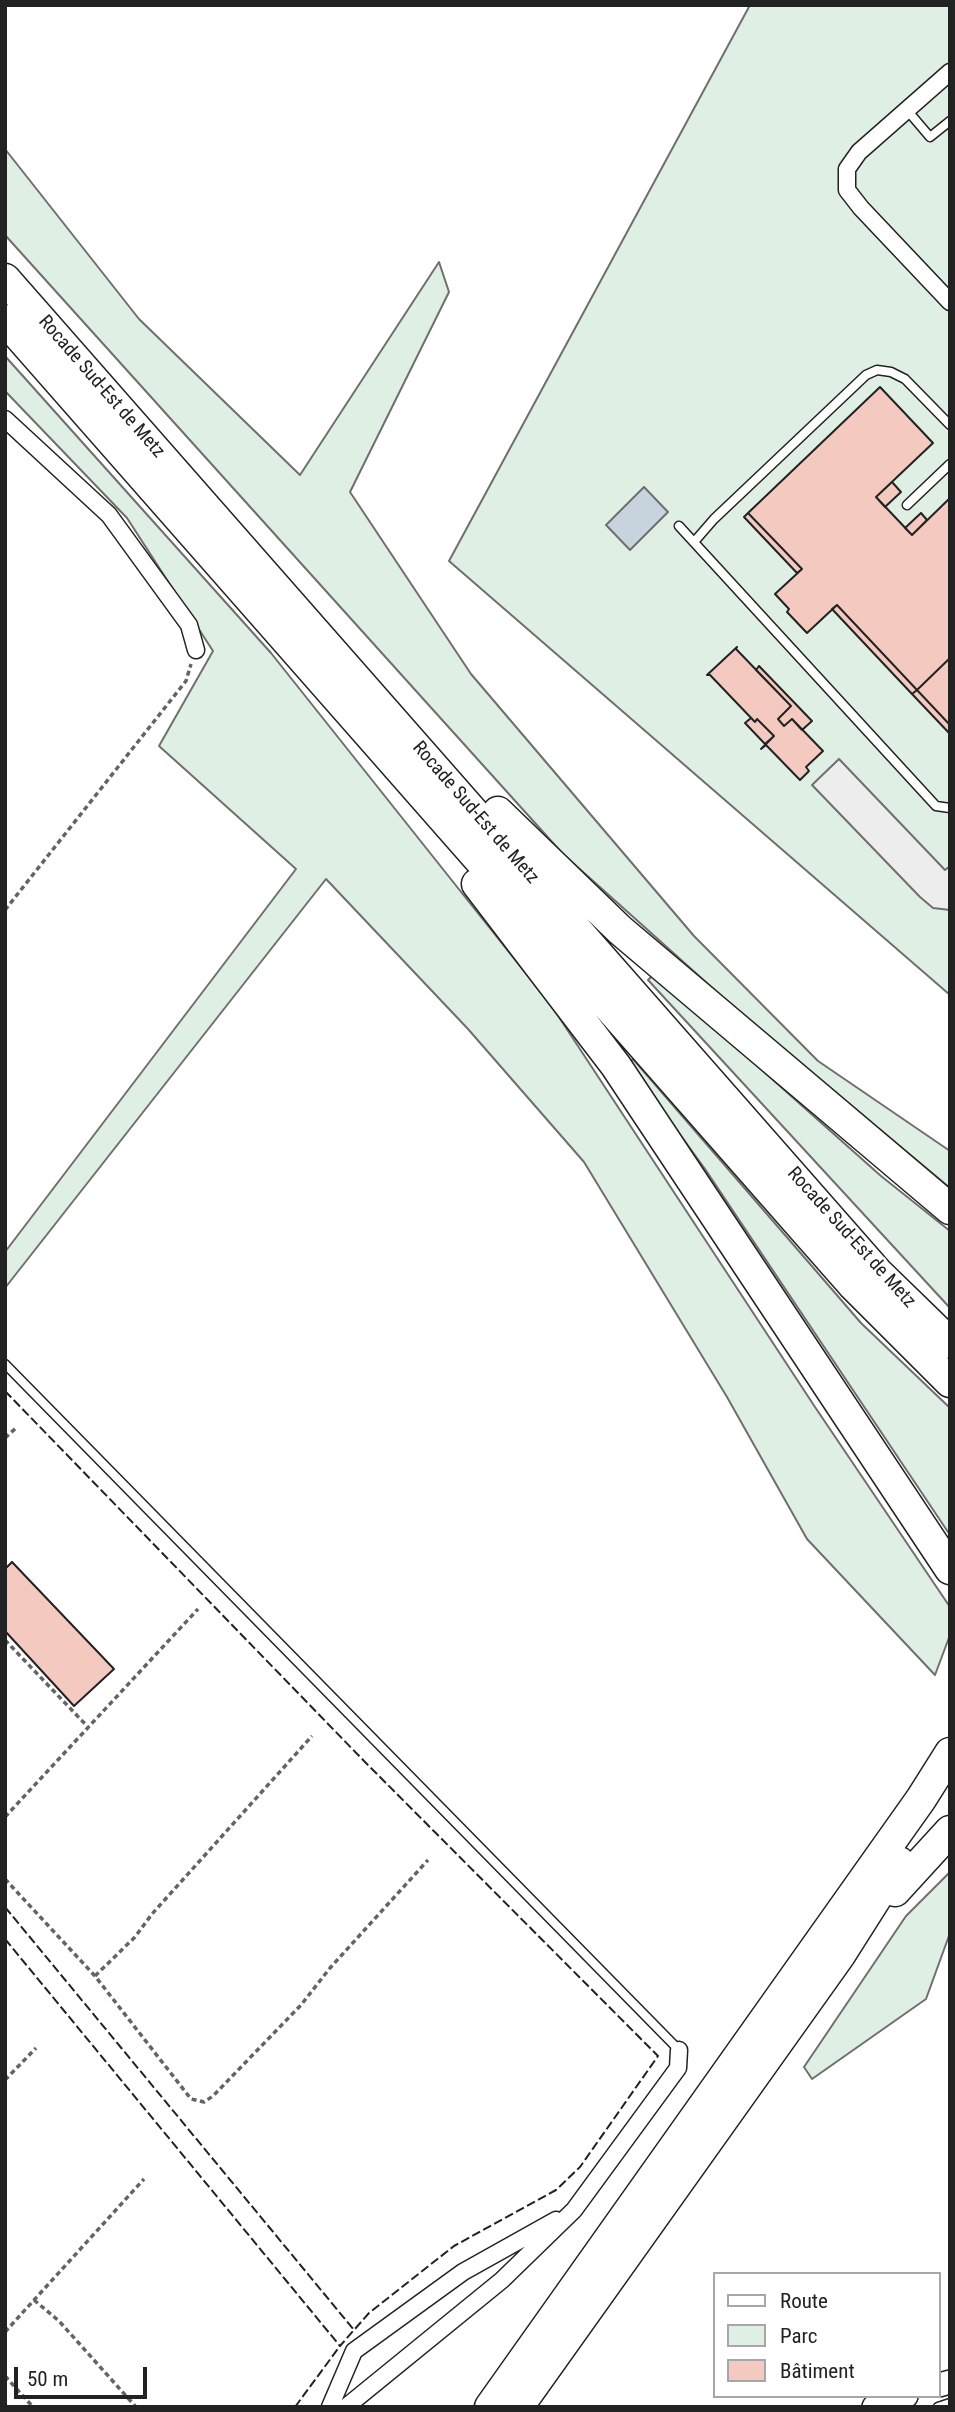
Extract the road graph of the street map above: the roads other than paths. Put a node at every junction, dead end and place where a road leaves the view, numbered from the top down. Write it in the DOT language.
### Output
graph roads {
  1 [pos="950,72"];
  2 [pos="907,110"];
  3 [pos="950,121"];
  4 [pos="5,279"];
  5 [pos="950,302"];
  6 [pos="5,320"];
  7 [pos="5,418"];
  8 [pos="950,425"];
  9 [pos="950,464"];
  10 [pos="907,505"];
  11 [pos="678,526"];
  12 [pos="694,542"];
  13 [pos="196,650"];
  14 [pos="332,670"];
  15 [pos="950,808"];
  16 [pos="950,1209"];
  17 [pos="950,1343"];
  18 [pos="5,1364"];
  19 [pos="950,1382"];
  20 [pos="950,1569"];
  21 [pos="950,1753"];
  22 [pos="950,1790"];
  23 [pos="950,1831"];
  24 [pos="840,1955"];
  25 [pos="679,2050"];
  26 [pos="574,2210"];
  27 [pos="900,2398"];
  28 [pos="950,2403"];
  29 [pos="330,2407"];
  30 [pos="346,2407"];
  31 [pos="490,2407"];
  32 [pos="518,2407"];
  33 [pos="874,2407"];
  34 [pos="938,2407"];
  1 -- 2 [label="street"];
  2 -- 3 [label="lane"];
  2 -- 5 [label="street"];
  4 -- 14 [label="highway, Rocade Sud-Est de Metz"];
  6 -- 14 [label="highway, Rocade Sud-Est de Metz"];
  7 -- 13 [label="street"];
  8 -- 12 [label="lane"];
  9 -- 10 [label="lane"];
  11 -- 12 [label="lane"];
  12 -- 15 [label="lane"];
  14 -- 16 [label="highway"];
  14 -- 17 [label="highway, Rocade Sud-Est de Metz"];
  14 -- 19 [label="highway, Rocade Sud-Est de Metz"];
  14 -- 20 [label="highway"];
  18 -- 25 [label="lane"];
  21 -- 31 [label="highway"];
  22 -- 24 [label="highway"];
  23 -- 24 [label="highway"];
  24 -- 32 [label="highway"];
  25 -- 26 [label="street"];
  26 -- 29 [label="street"];
  26 -- 30 [label="street"];
  27 -- 33 [label="street"];
  28 -- 34 [label="lane"];
}
